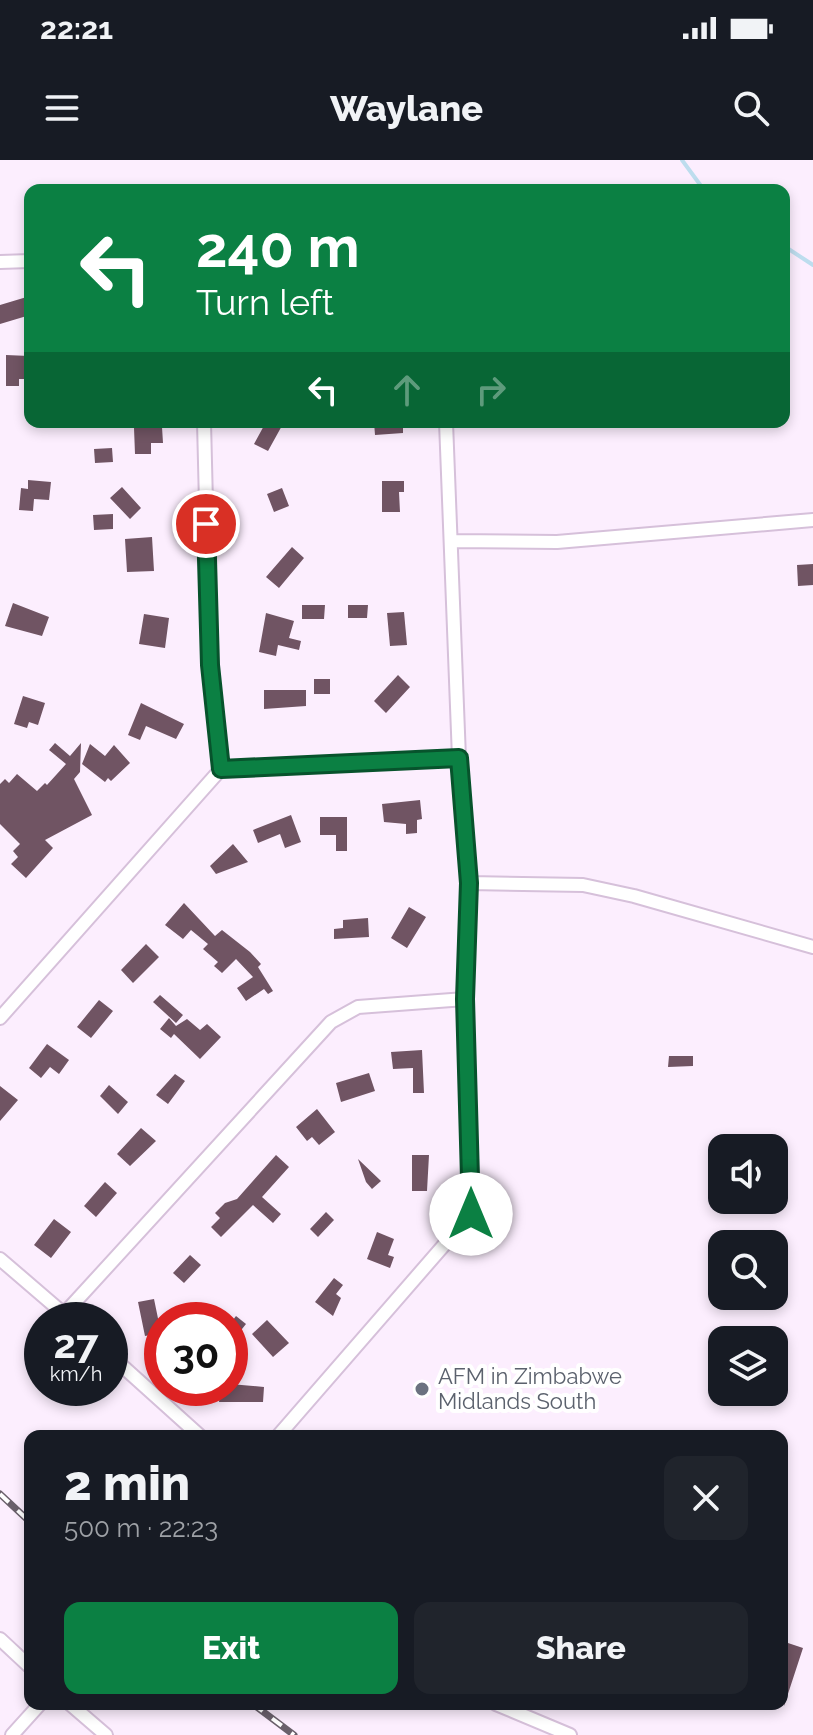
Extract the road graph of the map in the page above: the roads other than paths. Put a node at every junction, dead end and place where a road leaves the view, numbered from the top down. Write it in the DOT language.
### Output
graph roads {
  1 [pos="24,261"];
  2 [pos="0,262"];
  3 [pos="204,428"];
  4 [pos="446,428"];
  5 [pos="813,520"];
  6 [pos="451,541"];
  7 [pos="459,758"];
  8 [pos="221,769"];
  9 [pos="469,883"];
  10 [pos="813,947"];
  11 [pos="465,999"];
  12 [pos="0,1018"];
  13 [pos="0,1259"];
  14 [pos="50,1302"];
  15 [pos="81,1302"];
  16 [pos="128,1371"];
  17 [pos="193,1430"];
  18 [pos="283,1430"];
  19 [pos="0,1639"];
  20 [pos="24,1661"];
  21 [pos="35,1710"];
  22 [pos="77,1710"];
  23 [pos="510,1710"];
  24 [pos="12,1735"];
  25 [pos="106,1735"];
  26 [pos="570,1735"];
  1 -- 2 [label="street"];
  3 -- 8 [label="street"];
  4 -- 6 [label="street"];
  5 -- 6 [label="street"];
  6 -- 7 [label="street"];
  7 -- 8 [label="street"];
  7 -- 9 [label="street"];
  8 -- 12 [label="street"];
  9 -- 10 [label="street"];
  9 -- 11 [label="street"];
  11 -- 15 [label="street"];
  11 -- 18 [label="street"];
  13 -- 14 [label="street"];
  16 -- 17 [label="street"];
  19 -- 20 [label="street"];
  21 -- 24 [label="street"];
  22 -- 25 [label="street"];
  23 -- 26 [label="street"];
}
